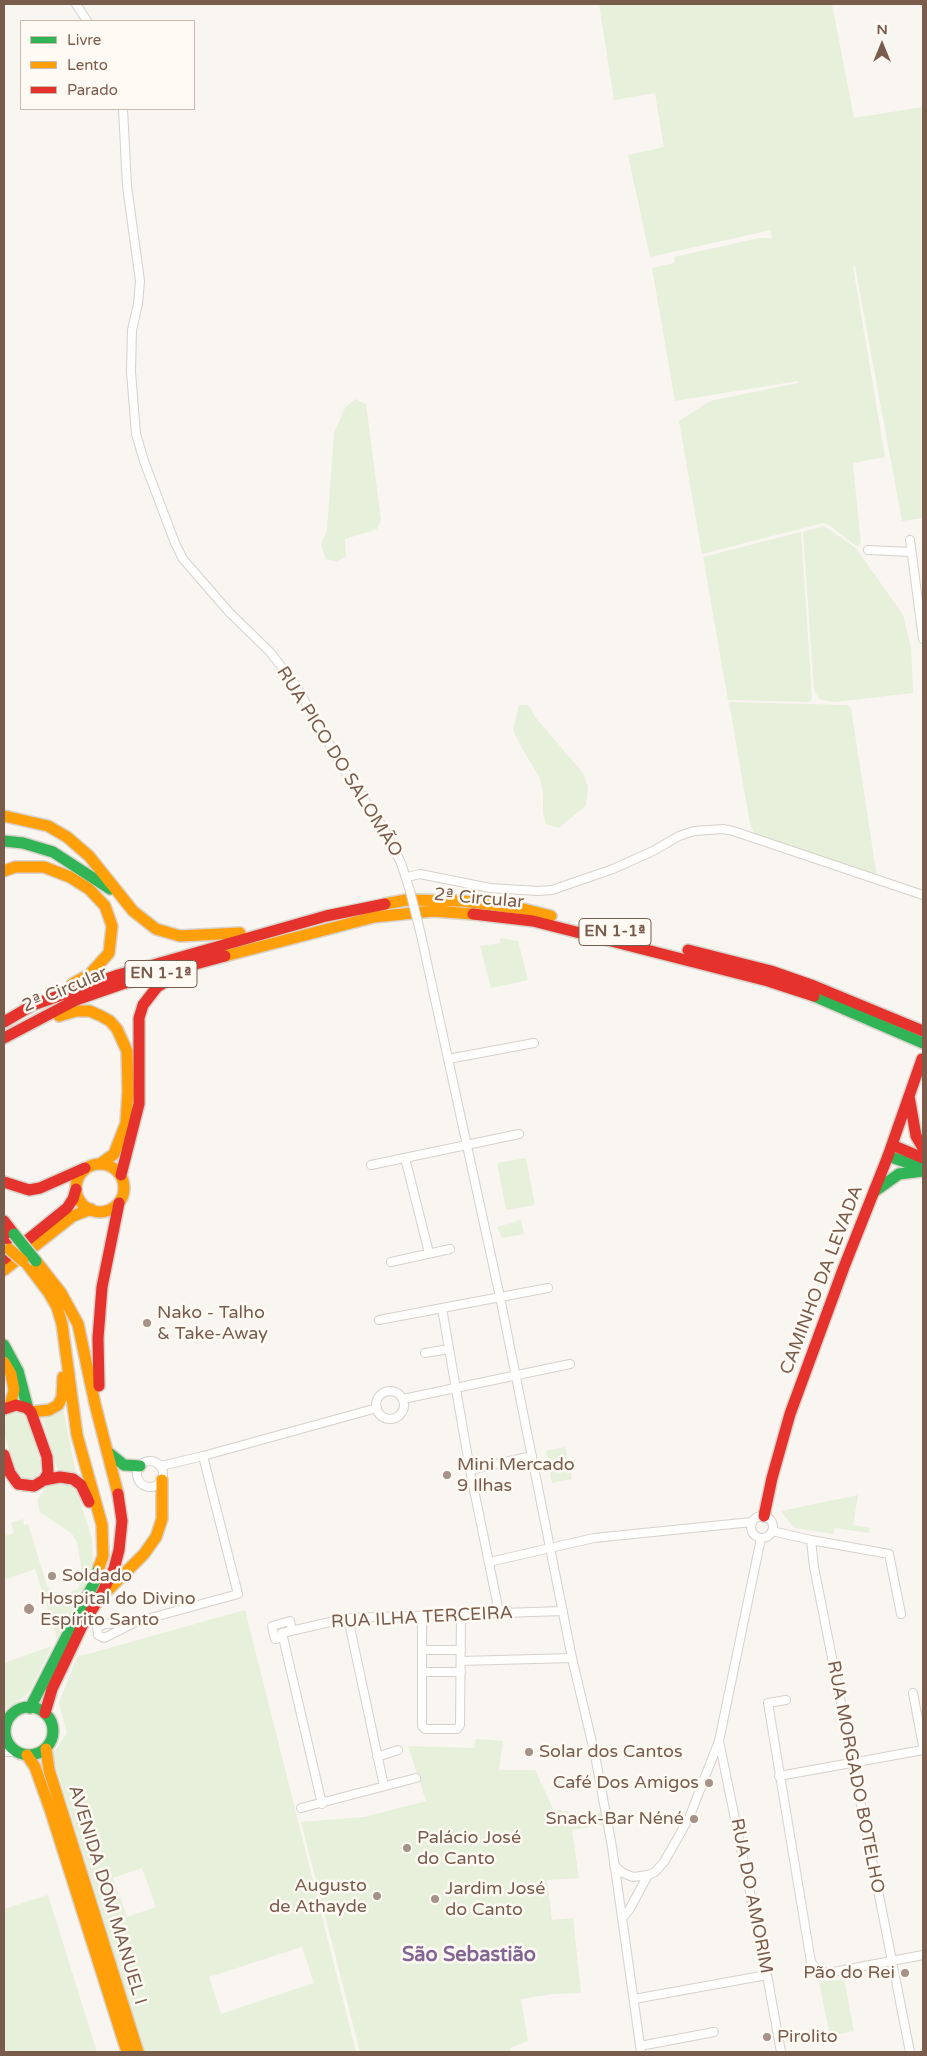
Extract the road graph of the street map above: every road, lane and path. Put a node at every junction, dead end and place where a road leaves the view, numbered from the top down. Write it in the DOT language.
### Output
graph roads {
  1 [pos="76,4"];
  2 [pos="87,20"];
  3 [pos="123,110"];
  4 [pos="910,540"];
  5 [pos="868,550"];
  6 [pos="911,552"];
  7 [pos="923,639"];
  8 [pos="4,816"];
  9 [pos="4,841"];
  10 [pos="4,871"];
  11 [pos="407,877"];
  12 [pos="923,895"];
  13 [pos="123,898"];
  14 [pos="307,921"];
  15 [pos="296,937"];
  16 [pos="33,1005"];
  17 [pos="4,1022"];
  18 [pos="923,1030"];
  19 [pos="7,1036"];
  20 [pos="534,1043"];
  21 [pos="923,1043"];
  22 [pos="448,1059"];
  23 [pos="922,1059"];
  24 [pos="909,1096"];
  25 [pos="519,1134"];
  26 [pos="467,1145"];
  27 [pos="923,1148"];
  28 [pos="890,1151"];
  29 [pos="405,1158"];
  30 [pos="923,1158"];
  31 [pos="100,1164"];
  32 [pos="370,1165"];
  33 [pos="87,1168"];
  34 [pos="923,1170"];
  35 [pos="122,1175"];
  36 [pos="4,1182"];
  37 [pos="76,1189"];
  38 [pos="875,1191"];
  39 [pos="119,1203"];
  40 [pos="91,1209"];
  41 [pos="4,1221"];
  42 [pos="7,1243"];
  43 [pos="450,1249"];
  44 [pos="429,1254"];
  45 [pos="27,1261"];
  46 [pos="391,1262"];
  47 [pos="4,1270"];
  48 [pos="548,1288"];
  49 [pos="500,1297"];
  50 [pos="442,1308"];
  51 [pos="379,1320"];
  52 [pos="4,1345"];
  53 [pos="449,1349"];
  54 [pos="66,1350"];
  55 [pos="425,1353"];
  56 [pos="4,1362"];
  57 [pos="570,1364"];
  58 [pos="516,1376"];
  59 [pos="456,1388"];
  60 [pos="403,1399"];
  61 [pos="7,1408"];
  62 [pos="377,1408"];
  63 [pos="29,1411"];
  64 [pos="102,1429"];
  65 [pos="109,1453"];
  66 [pos="4,1455"];
  67 [pos="203,1456"];
  68 [pos="532,1456"];
  69 [pos="182,1462"];
  70 [pos="140,1466"];
  71 [pos="161,1466"];
  72 [pos="470,1470"];
  73 [pos="163,1478"];
  74 [pos="44,1480"];
  75 [pos="764,1516"];
  76 [pos="752,1522"];
  77 [pos="772,1531"];
  78 [pos="761,1538"];
  79 [pos="811,1540"];
  80 [pos="552,1548"];
  81 [pos="103,1556"];
  82 [pos="489,1562"];
  83 [pos="102,1596"];
  84 [pos="564,1611"];
  85 [pos="499,1612"];
  86 [pos="461,1614"];
  87 [pos="901,1614"];
  88 [pos="422,1616"];
  89 [pos="348,1618"];
  90 [pos="136,1622"];
  91 [pos="292,1630"];
  92 [pos="282,1635"];
  93 [pos="422,1650"];
  94 [pos="461,1650"];
  95 [pos="572,1658"];
  96 [pos="461,1661"];
  97 [pos="422,1672"];
  98 [pos="461,1672"];
  99 [pos="913,1693"];
  100 [pos="786,1700"];
  101 [pos="30,1708"];
  102 [pos="45,1713"];
  103 [pos="5,1733"];
  104 [pos="718,1741"];
  105 [pos="923,1746"];
  106 [pos="46,1748"];
  107 [pos="398,1750"];
  108 [pos="923,1750"];
  109 [pos="4,1752"];
  110 [pos="22,1753"];
  111 [pos="377,1757"];
  112 [pos="852,1763"];
  113 [pos="780,1776"];
  114 [pos="416,1778"];
  115 [pos="384,1786"];
  116 [pos="322,1804"];
  117 [pos="301,1808"];
  118 [pos="614,1866"];
  119 [pos="648,1875"];
  120 [pos="622,1918"];
  121 [pos="923,1955"];
  122 [pos="891,1961"];
  123 [pos="767,1975"];
  124 [pos="634,1999"];
  125 [pos="714,2032"];
  126 [pos="640,2049"];
  127 [pos="127,2052"];
  128 [pos="138,2052"];
  129 [pos="781,2052"];
  130 [pos="910,2052"];
  1 -- 2 [label="street"];
  3 -- 11 [label="street, RUA PICO DO SALOMÃO"];
  4 -- 6 [label="street"];
  5 -- 6 [label="street"];
  6 -- 7 [label="street"];
  8 -- 13 [label="main road"];
  9 -- 13 [label="main road"];
  10 -- 16 [label="main road"];
  11 -- 12 [label="street"];
  11 -- 22 [label="street, RUA PICO DO SALOMÃO, bridge"];
  13 -- 14 [label="main road"];
  14 -- 16 [label="main road, 2ª Circular / EN 1-1ª"];
  14 -- 18 [label="main road, 2ª Circular / EN 1-1ª"];
  15 -- 19 [label="main road, 2ª Circular / EN 1-1ª"];
  15 -- 21 [label="main road, 2ª Circular / EN 1-1ª"];
  15 -- 35 [label="main road"];
  16 -- 17 [label="main road, 2ª Circular / EN 1-1ª"];
  19 -- 31 [label="main road"];
  20 -- 22 [label="street"];
  22 -- 26 [label="street, RUA PICO DO SALOMÃO"];
  23 -- 24 [label="main road, CAMINHO DA LEVADA"];
  24 -- 27 [label="main road"];
  24 -- 28 [label="main road, CAMINHO DA LEVADA"];
  25 -- 26 [label="street"];
  26 -- 29 [label="street"];
  26 -- 49 [label="street, RUA PICO DO SALOMÃO"];
  28 -- 30 [label="main road"];
  28 -- 34 [label="main road"];
  28 -- 38 [label="main road, CAMINHO DA LEVADA"];
  29 -- 32 [label="street"];
  29 -- 44 [label="street"];
  31 -- 33 [label="main road"];
  31 -- 35 [label="main road"];
  33 -- 36 [label="main road"];
  33 -- 37 [label="main road"];
  34 -- 38 [label="main road"];
  35 -- 39 [label="main road"];
  37 -- 40 [label="main road"];
  37 -- 42 [label="main road"];
  38 -- 75 [label="main road, CAMINHO DA LEVADA"];
  39 -- 40 [label="main road"];
  39 -- 64 [label="main road"];
  40 -- 47 [label="main road"];
  41 -- 42 [label="main road"];
  42 -- 45 [label="main road, bridge"];
  42 -- 45 [label="main road, bridge"];
  43 -- 44 [label="street"];
  44 -- 46 [label="street"];
  45 -- 54 [label="main road"];
  45 -- 64 [label="main road"];
  48 -- 49 [label="street"];
  49 -- 50 [label="street"];
  49 -- 58 [label="street, RUA PICO DO SALOMÃO"];
  50 -- 51 [label="street"];
  50 -- 53 [label="street"];
  52 -- 63 [label="main road"];
  53 -- 55 [label="street"];
  53 -- 59 [label="street"];
  54 -- 63 [label="main road"];
  54 -- 81 [label="main road"];
  56 -- 61 [label="main road"];
  57 -- 58 [label="street"];
  58 -- 59 [label="street"];
  58 -- 68 [label="street, RUA PICO DO SALOMÃO"];
  59 -- 60 [label="street"];
  59 -- 72 [label="street"];
  60 -- 62 [label="street"];
  60 -- 62 [label="street"];
  61 -- 63 [label="main road"];
  62 -- 67 [label="street"];
  63 -- 74 [label="main road"];
  64 -- 65 [label="main road"];
  65 -- 70 [label="main road"];
  65 -- 83 [label="main road"];
  66 -- 74 [label="main road"];
  67 -- 69 [label="street"];
  67 -- 90 [label="street"];
  68 -- 72 [label="street"];
  68 -- 80 [label="street, RUA PICO DO SALOMÃO"];
  69 -- 71 [label="street"];
  69 -- 73 [label="street"];
  70 -- 71 [label="street"];
  70 -- 73 [label="street"];
  71 -- 73 [label="street"];
  72 -- 82 [label="street"];
  73 -- 83 [label="main road"];
  74 -- 81 [label="main road"];
  75 -- 76 [label="street"];
  75 -- 77 [label="street"];
  76 -- 78 [label="street"];
  76 -- 80 [label="street"];
  77 -- 78 [label="street"];
  77 -- 79 [label="street"];
  78 -- 104 [label="street"];
  79 -- 87 [label="street"];
  79 -- 112 [label="street, RUA MORGADO BOTELHO"];
  80 -- 82 [label="street"];
  80 -- 84 [label="street, RUA PICO DO SALOMÃO"];
  81 -- 101 [label="main road"];
  82 -- 85 [label="street"];
  83 -- 102 [label="main road"];
  84 -- 85 [label="street, RUA ILHA TERCEIRA"];
  84 -- 95 [label="street, RUA PICO DO SALOMÃO"];
  85 -- 86 [label="street, RUA ILHA TERCEIRA"];
  86 -- 88 [label="street, RUA ILHA TERCEIRA"];
  86 -- 94 [label="street"];
  88 -- 89 [label="street, RUA ILHA TERCEIRA"];
  88 -- 93 [label="street"];
  89 -- 91 [label="street, RUA ILHA TERCEIRA"];
  89 -- 111 [label="street"];
  91 -- 92 [label="street, RUA ILHA TERCEIRA"];
  91 -- 92 [label="street"];
  92 -- 116 [label="street"];
  93 -- 94 [label="street"];
  93 -- 97 [label="street"];
  94 -- 96 [label="street"];
  95 -- 96 [label="street"];
  95 -- 118 [label="street, RUA PICO DO SALOMÃO"];
  96 -- 98 [label="street"];
  97 -- 98 [label="street"];
  97 -- 98 [label="street"];
  99 -- 105 [label="street"];
  100 -- 113 [label="street"];
  101 -- 102 [label="main road"];
  101 -- 103 [label="main road"];
  102 -- 106 [label="main road"];
  103 -- 110 [label="main road"];
  104 -- 119 [label="street"];
  104 -- 123 [label="street, RUA DO AMORIM"];
  106 -- 110 [label="main road"];
  106 -- 128 [label="main road, AVENIDA DOM MANUEL I"];
  107 -- 111 [label="street"];
  108 -- 112 [label="street"];
  109 -- 110 [label="street"];
  110 -- 127 [label="main road, AVENIDA DOM MANUEL I"];
  111 -- 115 [label="street"];
  112 -- 113 [label="street"];
  112 -- 122 [label="street, RUA MORGADO BOTELHO"];
  113 -- 122 [label="street"];
  114 -- 115 [label="street"];
  115 -- 116 [label="street"];
  116 -- 117 [label="street"];
  118 -- 119 [label="street"];
  118 -- 120 [label="street, RUA PICO DO SALOMÃO"];
  119 -- 120 [label="street"];
  120 -- 124 [label="street, RUA PICO DO SALOMÃO"];
  121 -- 122 [label="street"];
  122 -- 130 [label="street, RUA MORGADO BOTELHO"];
  123 -- 124 [label="street"];
  123 -- 129 [label="street, RUA DO AMORIM"];
  124 -- 126 [label="street, RUA PICO DO SALOMÃO"];
  125 -- 126 [label="street"];
}
